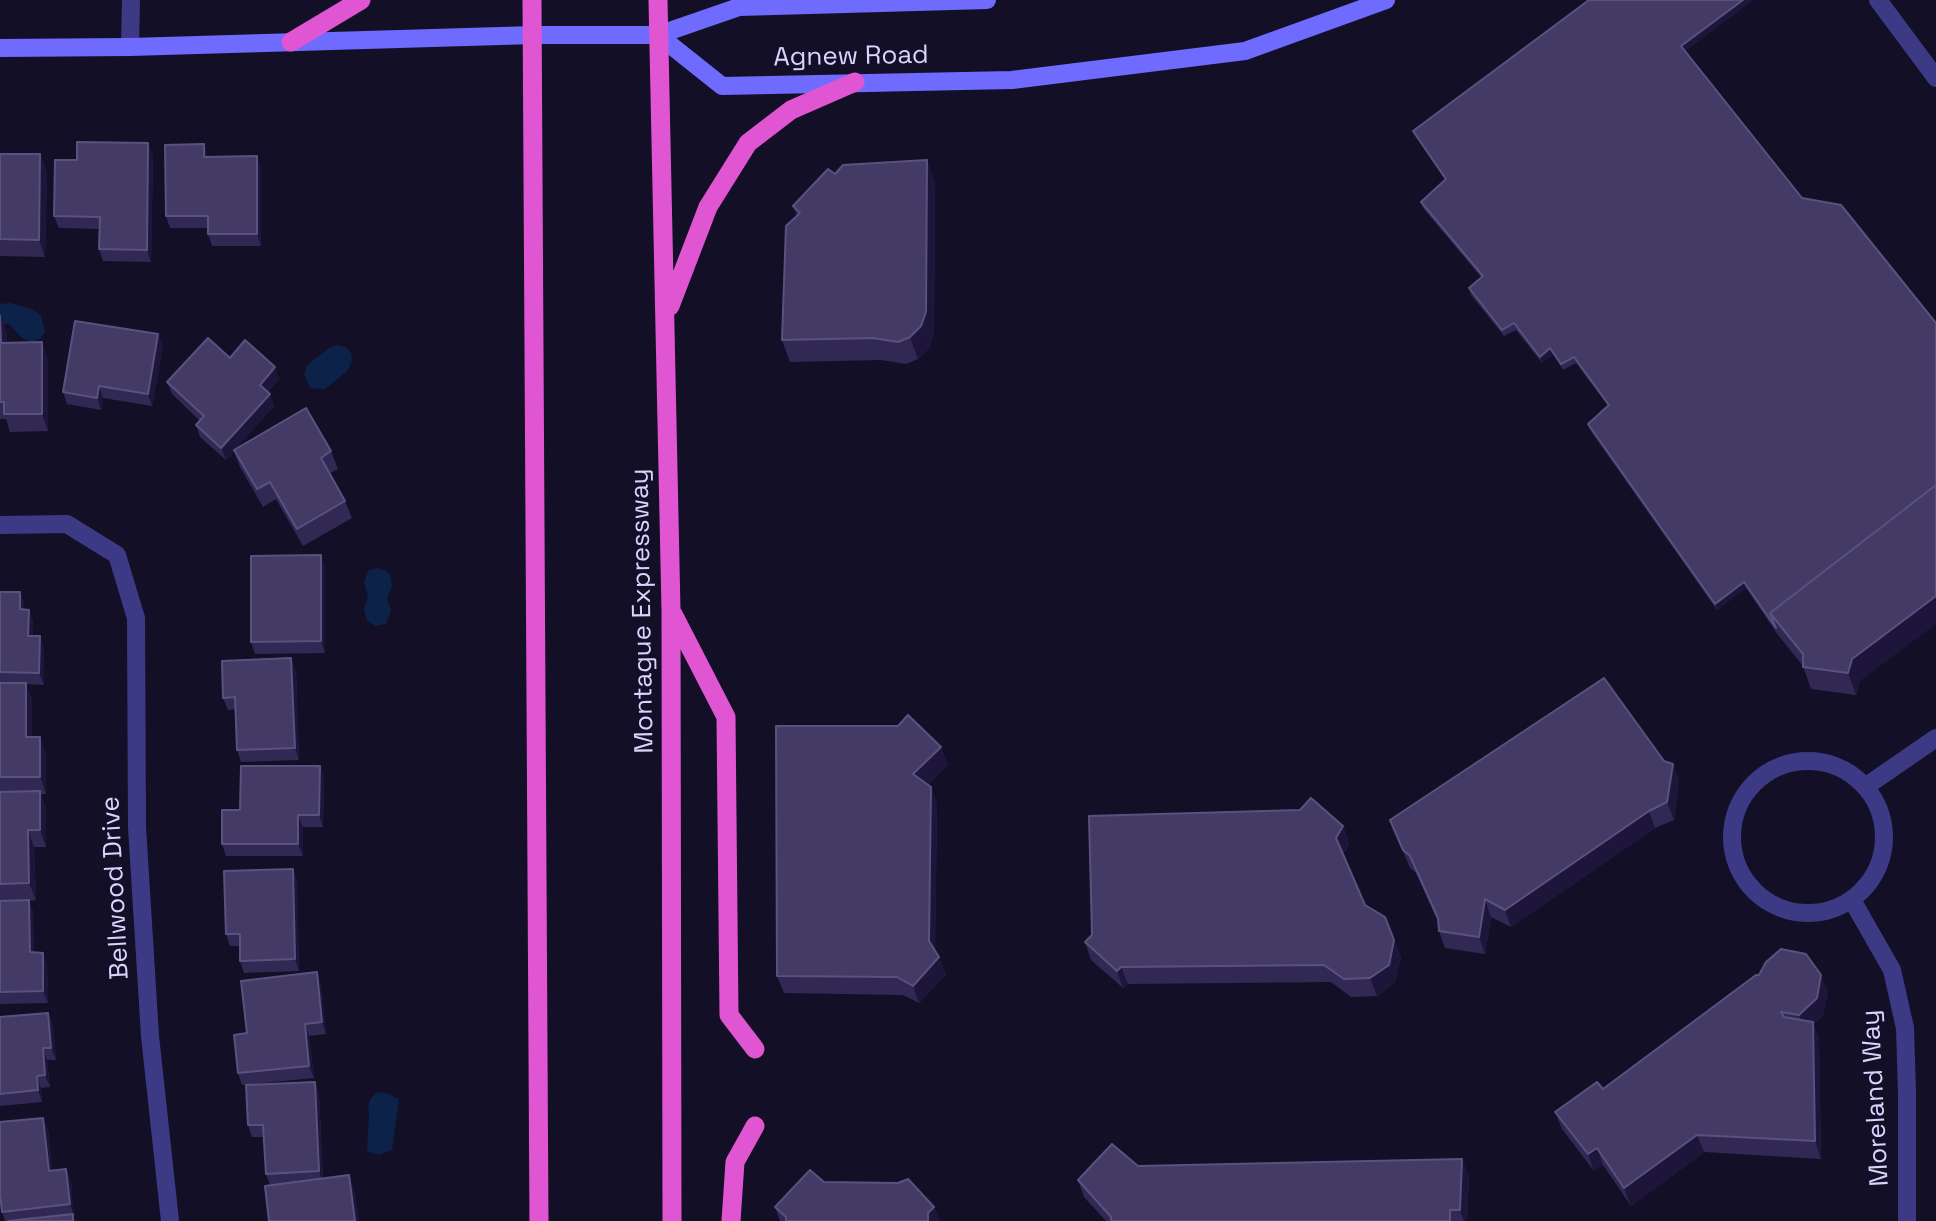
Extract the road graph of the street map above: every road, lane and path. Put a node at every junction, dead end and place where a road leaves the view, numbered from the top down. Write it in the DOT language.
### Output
graph roads {
  1 [pos="131,0"];
  2 [pos="361,0"];
  3 [pos="533,0"];
  4 [pos="658,0"];
  5 [pos="987,0"];
  6 [pos="1386,0"];
  7 [pos="1878,0"];
  8 [pos="534,34"];
  9 [pos="658,35"];
  10 [pos="291,42"];
  11 [pos="130,47"];
  12 [pos="0,48"];
  13 [pos="1936,78"];
  14 [pos="855,82"];
  15 [pos="666,317"];
  16 [pos="0,525"];
  17 [pos="671,610"];
  18 [pos="1936,738"];
  19 [pos="1866,787"];
  20 [pos="1852,900"];
  21 [pos="755,1049"];
  22 [pos="755,1126"];
  23 [pos="170,1221"];
  24 [pos="540,1221"];
  25 [pos="672,1221"];
  26 [pos="731,1221"];
  27 [pos="1907,1221"];
  1 -- 11 [label="street"];
  2 -- 10 [label="highway"];
  3 -- 8 [label="highway"];
  4 -- 9 [label="highway, Montague Expressway"];
  5 -- 9 [label="main road, Agnew Road"];
  6 -- 14 [label="main road, Agnew Road"];
  7 -- 13 [label="street"];
  8 -- 9 [label="main road"];
  8 -- 10 [label="main road"];
  8 -- 24 [label="highway"];
  9 -- 14 [label="main road, Agnew Road"];
  9 -- 15 [label="highway, Montague Expressway"];
  10 -- 11 [label="main road"];
  11 -- 12 [label="main road"];
  14 -- 15 [label="highway"];
  15 -- 17 [label="highway, Montague Expressway"];
  16 -- 23 [label="street, Bellwood Drive"];
  17 -- 21 [label="highway"];
  17 -- 25 [label="highway, Montague Expressway"];
  18 -- 19 [label="street"];
  19 -- 20 [label="street"];
  19 -- 20 [label="street"];
  20 -- 27 [label="street, Moreland Way"];
  22 -- 26 [label="highway"];
}
